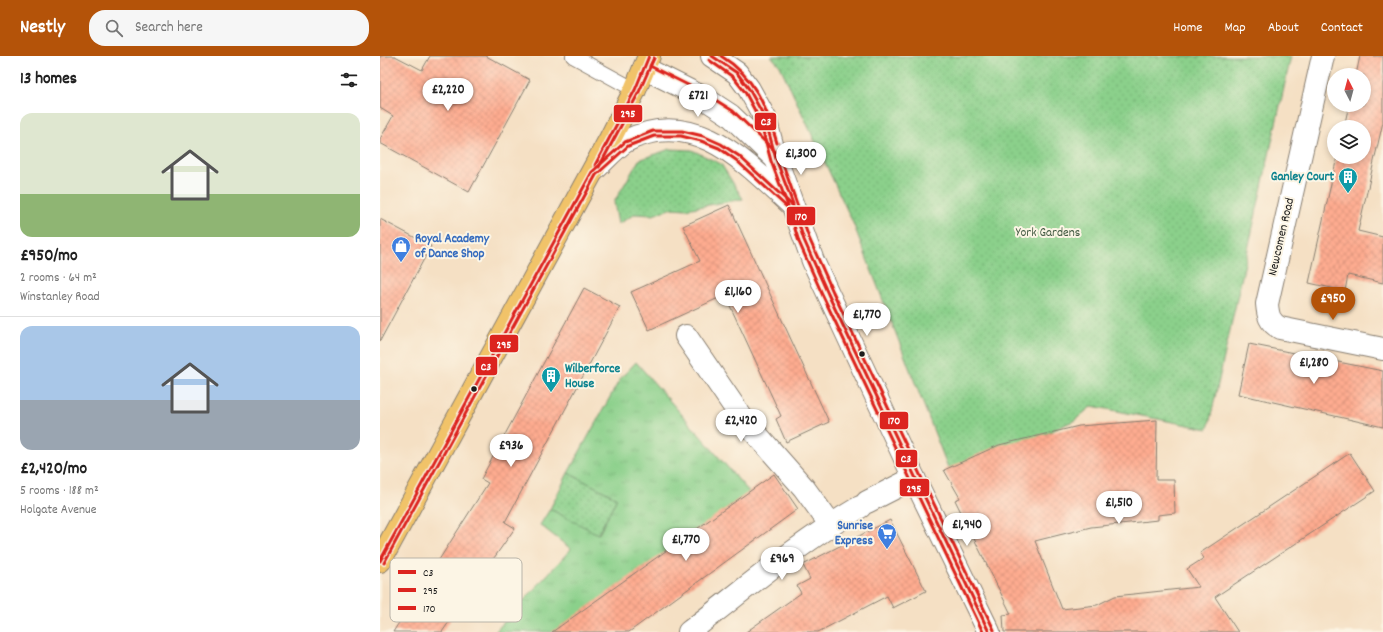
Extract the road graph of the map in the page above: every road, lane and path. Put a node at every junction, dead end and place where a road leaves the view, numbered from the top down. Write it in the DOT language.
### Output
graph roads {
  1 [pos="573,56"];
  2 [pos="712,56"];
  3 [pos="1323,56"];
  4 [pos="647,62"];
  5 [pos="635,90"];
  6 [pos="776,159"];
  7 [pos="592,172"];
  8 [pos="793,206"];
  9 [pos="686,336"];
  10 [pos="1383,349"];
  11 [pos="914,478"];
  12 [pos="830,524"];
  13 [pos="380,561"];
  14 [pos="689,632"];
  15 [pos="989,632"];
  1 -- 5 [label="lane"];
  2 -- 6 [label="street"];
  3 -- 10 [label="street, Newcomen Road"];
  4 -- 5 [label="highway"];
  4 -- 6 [label="street"];
  5 -- 7 [label="highway"];
  6 -- 8 [label="street"];
  7 -- 8 [label="street"];
  7 -- 13 [label="highway"];
  8 -- 11 [label="street"];
  9 -- 12 [label="street"];
  11 -- 12 [label="street"];
  11 -- 15 [label="street"];
  12 -- 14 [label="street"];
}
